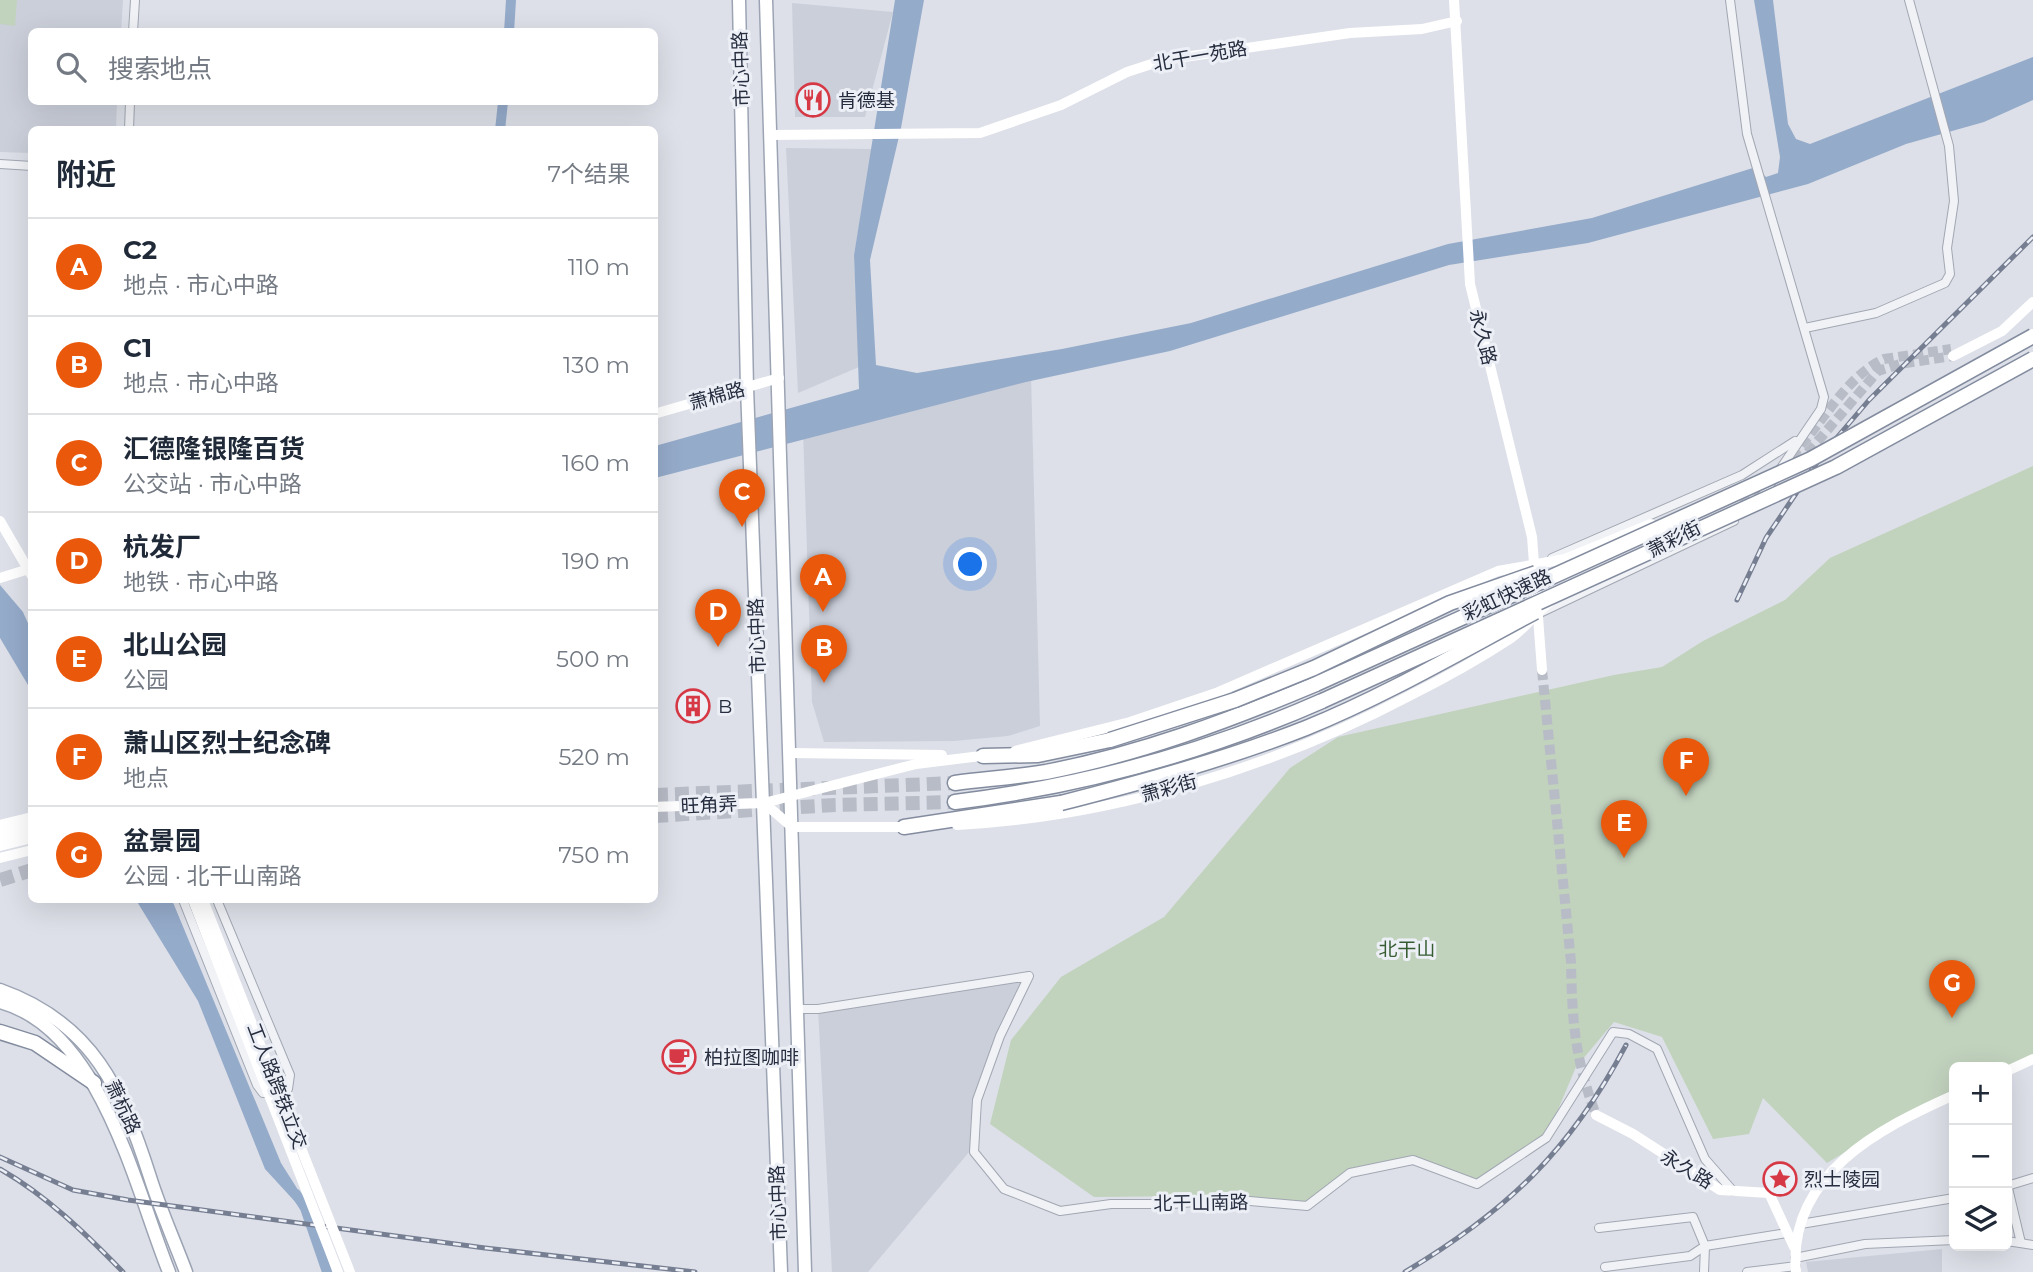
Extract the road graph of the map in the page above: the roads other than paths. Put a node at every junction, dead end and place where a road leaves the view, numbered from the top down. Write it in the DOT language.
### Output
graph roads {
  1 [pos="135,0"];
  2 [pos="738,0"];
  3 [pos="766,0"];
  4 [pos="1454,0"];
  5 [pos="1730,0"];
  6 [pos="1909,0"];
  7 [pos="1457,21"];
  8 [pos="134,28"];
  9 [pos="130,105"];
  10 [pos="129,126"];
  11 [pos="771,135"];
  12 [pos="0,164"];
  13 [pos="28,166"];
  14 [pos="2033,302"];
  15 [pos="1805,328"];
  16 [pos="2033,336"];
  17 [pos="1952,352"];
  18 [pos="2033,359"];
  19 [pos="779,378"];
  20 [pos="747,388"];
  21 [pos="658,413"];
  22 [pos="1805,432"];
  23 [pos="1735,488"];
  24 [pos="1742,504"];
  25 [pos="0,521"];
  26 [pos="1620,543"];
  27 [pos="1628,561"];
  28 [pos="1534,566"];
  29 [pos="28,567"];
  30 [pos="28,573"];
  31 [pos="4,577"];
  32 [pos="1537,614"];
  33 [pos="1542,670"];
  34 [pos="790,753"];
  35 [pos="983,756"];
  36 [pos="956,783"];
  37 [pos="791,798"];
  38 [pos="956,802"];
  39 [pos="764,803"];
  40 [pos="658,807"];
  41 [pos="28,818"];
  42 [pos="0,825"];
  43 [pos="792,827"];
  44 [pos="904,827"];
  45 [pos="28,829"];
  46 [pos="0,835"];
  47 [pos="28,839"];
  48 [pos="0,846"];
  49 [pos="28,851"];
  50 [pos="0,858"];
  51 [pos="184,903"];
  52 [pos="194,903"];
  53 [pos="204,903"];
  54 [pos="218,903"];
  55 [pos="0,990"];
  56 [pos="0,1002"];
  57 [pos="797,1009"];
  58 [pos="0,1032"];
  59 [pos="2033,1059"];
  60 [pos="2012,1069"];
  61 [pos="94,1083"];
  62 [pos="1949,1097"];
  63 [pos="1596,1115"];
  64 [pos="2033,1178"];
  65 [pos="2012,1184"];
  66 [pos="2008,1188"];
  67 [pos="1733,1191"];
  68 [pos="1949,1199"];
  69 [pos="1801,1224"];
  70 [pos="1599,1228"];
  71 [pos="1787,1233"];
  72 [pos="1949,1240"];
  73 [pos="2012,1242"];
  74 [pos="2021,1243"];
  75 [pos="2033,1245"];
  76 [pos="1705,1246"];
  77 [pos="1795,1261"];
  78 [pos="1605,1267"];
  79 [pos="169,1272"];
  80 [pos="186,1272"];
  81 [pos="338,1272"];
  82 [pos="351,1272"];
  83 [pos="781,1272"];
  84 [pos="805,1272"];
  85 [pos="1704,1272"];
  86 [pos="1747,1272"];
  1 -- 8 [label="street"];
  2 -- 20 [label="main road, 市心中路"];
  3 -- 11 [label="main road, 市心中路"];
  4 -- 7 [label="main road, 永久路"];
  5 -- 15 [label="street"];
  6 -- 15 [label="street"];
  7 -- 11 [label="main road, 北干一苑路"];
  7 -- 28 [label="main road, 永久路"];
  9 -- 10 [label="street"];
  11 -- 19 [label="main road, 市心中路"];
  12 -- 13 [label="street"];
  14 -- 17 [label="main road"];
  15 -- 22 [label="street"];
  16 -- 26 [label="highway, 彩虹快速路, bridge"];
  18 -- 27 [label="highway, 彩虹快速路, bridge"];
  19 -- 20 [label="main road, 萧棉路"];
  19 -- 34 [label="main road, 市心中路"];
  20 -- 21 [label="main road, 萧棉路"];
  20 -- 39 [label="main road, 市心中路"];
  22 -- 28 [label="street"];
  22 -- 32 [label="street"];
  23 -- 28 [label="main road, 萧彩街"];
  24 -- 32 [label="main road, 萧彩街"];
  25 -- 29 [label="main road"];
  26 -- 35 [label="highway, bridge"];
  26 -- 36 [label="highway, 彩虹快速路, bridge"];
  27 -- 38 [label="highway, 彩虹快速路, bridge"];
  27 -- 44 [label="highway, bridge"];
  28 -- 32 [label="main road, 永久路"];
  28 -- 35 [label="main road, 萧彩街"];
  30 -- 31 [label="main road"];
  32 -- 33 [label="main road, 永久路"];
  32 -- 44 [label="main road, 萧彩街"];
  34 -- 35 [label="main road, 萧彩街"];
  34 -- 37 [label="main road, 市心中路"];
  35 -- 37 [label="main road, 萧彩街"];
  37 -- 39 [label="main road, 萧彩街"];
  37 -- 43 [label="main road, 市心中路"];
  39 -- 40 [label="main road, 旺角弄"];
  39 -- 43 [label="main road"];
  39 -- 83 [label="main road, 市心中路"];
  41 -- 42 [label="main road"];
  43 -- 44 [label="main road, 萧彩街"];
  43 -- 57 [label="main road, 市心中路"];
  45 -- 46 [label="highway"];
  47 -- 48 [label="main road"];
  49 -- 50 [label="main road"];
  51 -- 54 [label="street"];
  52 -- 81 [label="main road, 工人路跨铁立交, bridge"];
  53 -- 82 [label="main road, 工人路跨铁立交, bridge"];
  55 -- 80 [label="main road, 萧杭路"];
  56 -- 61 [label="main road, 萧杭路"];
  57 -- 67 [label="street, 北干山南路"];
  57 -- 84 [label="main road, 市心中路"];
  58 -- 61 [label="highway"];
  59 -- 60 [label="main road"];
  61 -- 79 [label="main road, 萧杭路"];
  62 -- 69 [label="main road"];
  63 -- 67 [label="main road, 永久路"];
  64 -- 65 [label="street"];
  66 -- 74 [label="street"];
  67 -- 71 [label="main road, 永久路"];
  68 -- 69 [label="street"];
  69 -- 77 [label="main road"];
  70 -- 76 [label="street"];
  71 -- 76 [label="street"];
  71 -- 77 [label="main road, 永久路"];
  72 -- 77 [label="street"];
  73 -- 74 [label="street"];
  74 -- 75 [label="street"];
  76 -- 78 [label="street"];
  76 -- 85 [label="street"];
  77 -- 86 [label="street"];
}
